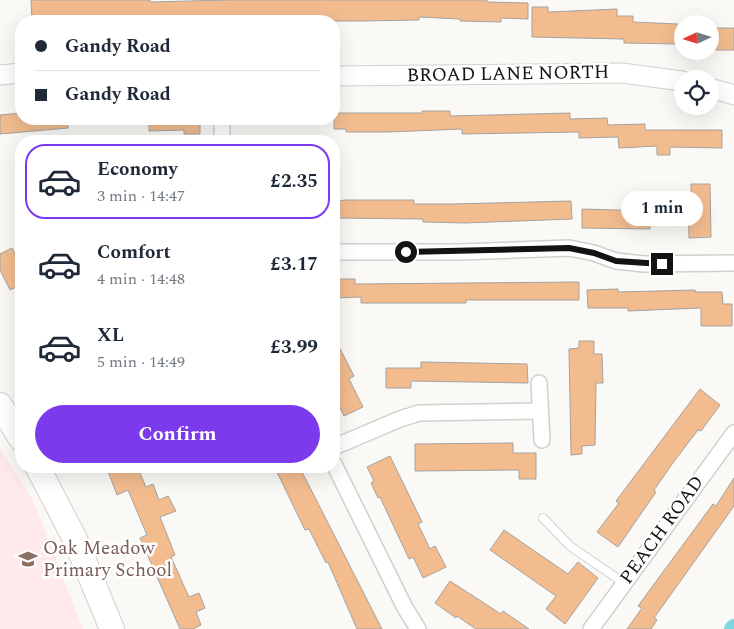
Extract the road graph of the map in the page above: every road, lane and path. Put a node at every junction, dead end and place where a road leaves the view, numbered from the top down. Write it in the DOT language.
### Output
graph roads {
  1 [pos="15,74"];
  2 [pos="0,75"];
  3 [pos="340,76"];
  4 [pos="674,80"];
  5 [pos="719,91"];
  6 [pos="734,95"];
  7 [pos="340,252"];
  8 [pos="734,263"];
  9 [pos="539,383"];
  10 [pos="0,405"];
  11 [pos="539,411"];
  12 [pos="15,429"];
  13 [pos="734,432"];
  14 [pos="542,440"];
  15 [pos="340,444"];
  16 [pos="41,473"];
  17 [pos="338,473"];
  18 [pos="543,518"];
  19 [pos="624,583"];
  20 [pos="112,629"];
  21 [pos="418,629"];
  22 [pos="591,629"];
  1 -- 2 [label="street"];
  3 -- 4 [label="street, BROAD LANE NORTH"];
  5 -- 6 [label="street"];
  7 -- 8 [label="street"];
  9 -- 11 [label="street"];
  10 -- 12 [label="main road"];
  11 -- 14 [label="street"];
  11 -- 15 [label="street"];
  13 -- 19 [label="street, PEACH ROAD"];
  16 -- 20 [label="main road"];
  17 -- 21 [label="street"];
  18 -- 19 [label="lane"];
  19 -- 22 [label="street, PEACH ROAD"];
}
